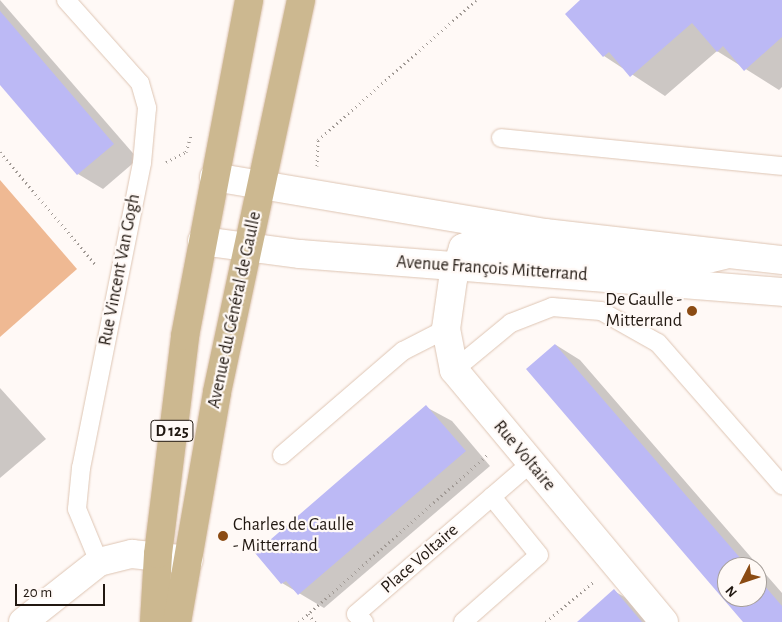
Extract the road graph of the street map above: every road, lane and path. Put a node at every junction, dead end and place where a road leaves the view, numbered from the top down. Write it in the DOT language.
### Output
graph roads {
  1 [pos="66,0"];
  2 [pos="249,0"];
  3 [pos="301,0"];
  4 [pos="476,0"];
  5 [pos="194,129"];
  6 [pos="501,138"];
  7 [pos="318,140"];
  8 [pos="0,152"];
  9 [pos="162,164"];
  10 [pos="782,166"];
  11 [pos="214,177"];
  12 [pos="261,187"];
  13 [pos="202,241"];
  14 [pos="248,249"];
  15 [pos="729,254"];
  16 [pos="782,260"];
  17 [pos="455,266"];
  18 [pos="116,289"];
  19 [pos="782,292"];
  20 [pos="446,329"];
  21 [pos="454,370"];
  22 [pos="508,436"];
  23 [pos="282,455"];
  24 [pos="530,464"];
  25 [pos="782,485"];
  26 [pos="492,497"];
  27 [pos="158,554"];
  28 [pos="189,560"];
  29 [pos="99,562"];
  30 [pos="615,564"];
  31 [pos="308,614"];
  32 [pos="23,622"];
  33 [pos="154,622"];
  34 [pos="177,622"];
  35 [pos="299,622"];
  36 [pos="315,622"];
  37 [pos="364,622"];
  38 [pos="463,622"];
  39 [pos="546,622"];
  40 [pos="664,622"];
  1 -- 18 [label="lane, Rue Vincent Van Gogh"];
  2 -- 11 [label="main road, D 125"];
  3 -- 12 [label="main road, Avenue du Général de Gaulle / D 125"];
  4 -- 7 [label="path"];
  5 -- 9 [label="path"];
  6 -- 10 [label="lane"];
  8 -- 18 [label="path"];
  11 -- 12 [label="street"];
  11 -- 13 [label="main road, D 125"];
  12 -- 14 [label="main road, Avenue du Général de Gaulle / D 125"];
  12 -- 15 [label="street"];
  13 -- 14 [label="street, Avenue François Mitterrand"];
  13 -- 27 [label="main road, D 125"];
  14 -- 17 [label="street, Avenue François Mitterrand"];
  14 -- 28 [label="main road, Avenue du Général de Gaulle / D 125"];
  15 -- 16 [label="street"];
  15 -- 17 [label="street"];
  17 -- 19 [label="street, Avenue François Mitterrand"];
  17 -- 20 [label="street, Rue Voltaire"];
  18 -- 29 [label="lane, Rue Vincent Van Gogh"];
  20 -- 21 [label="street, Rue Voltaire"];
  20 -- 23 [label="lane"];
  21 -- 22 [label="street, Rue Voltaire"];
  21 -- 25 [label="lane"];
  22 -- 24 [label="street, Rue Voltaire"];
  22 -- 31 [label="path"];
  24 -- 26 [label="lane, Place Voltaire"];
  24 -- 30 [label="street, Rue Voltaire"];
  26 -- 37 [label="lane, Place Voltaire"];
  26 -- 38 [label="lane"];
  27 -- 28 [label="street"];
  27 -- 29 [label="street"];
  27 -- 33 [label="main road, D 125"];
  28 -- 34 [label="main road, Avenue du Général de Gaulle / D 125"];
  29 -- 32 [label="street"];
  30 -- 39 [label="path"];
  30 -- 40 [label="street, Rue Voltaire"];
  31 -- 35 [label="path"];
  31 -- 36 [label="path"];
}
